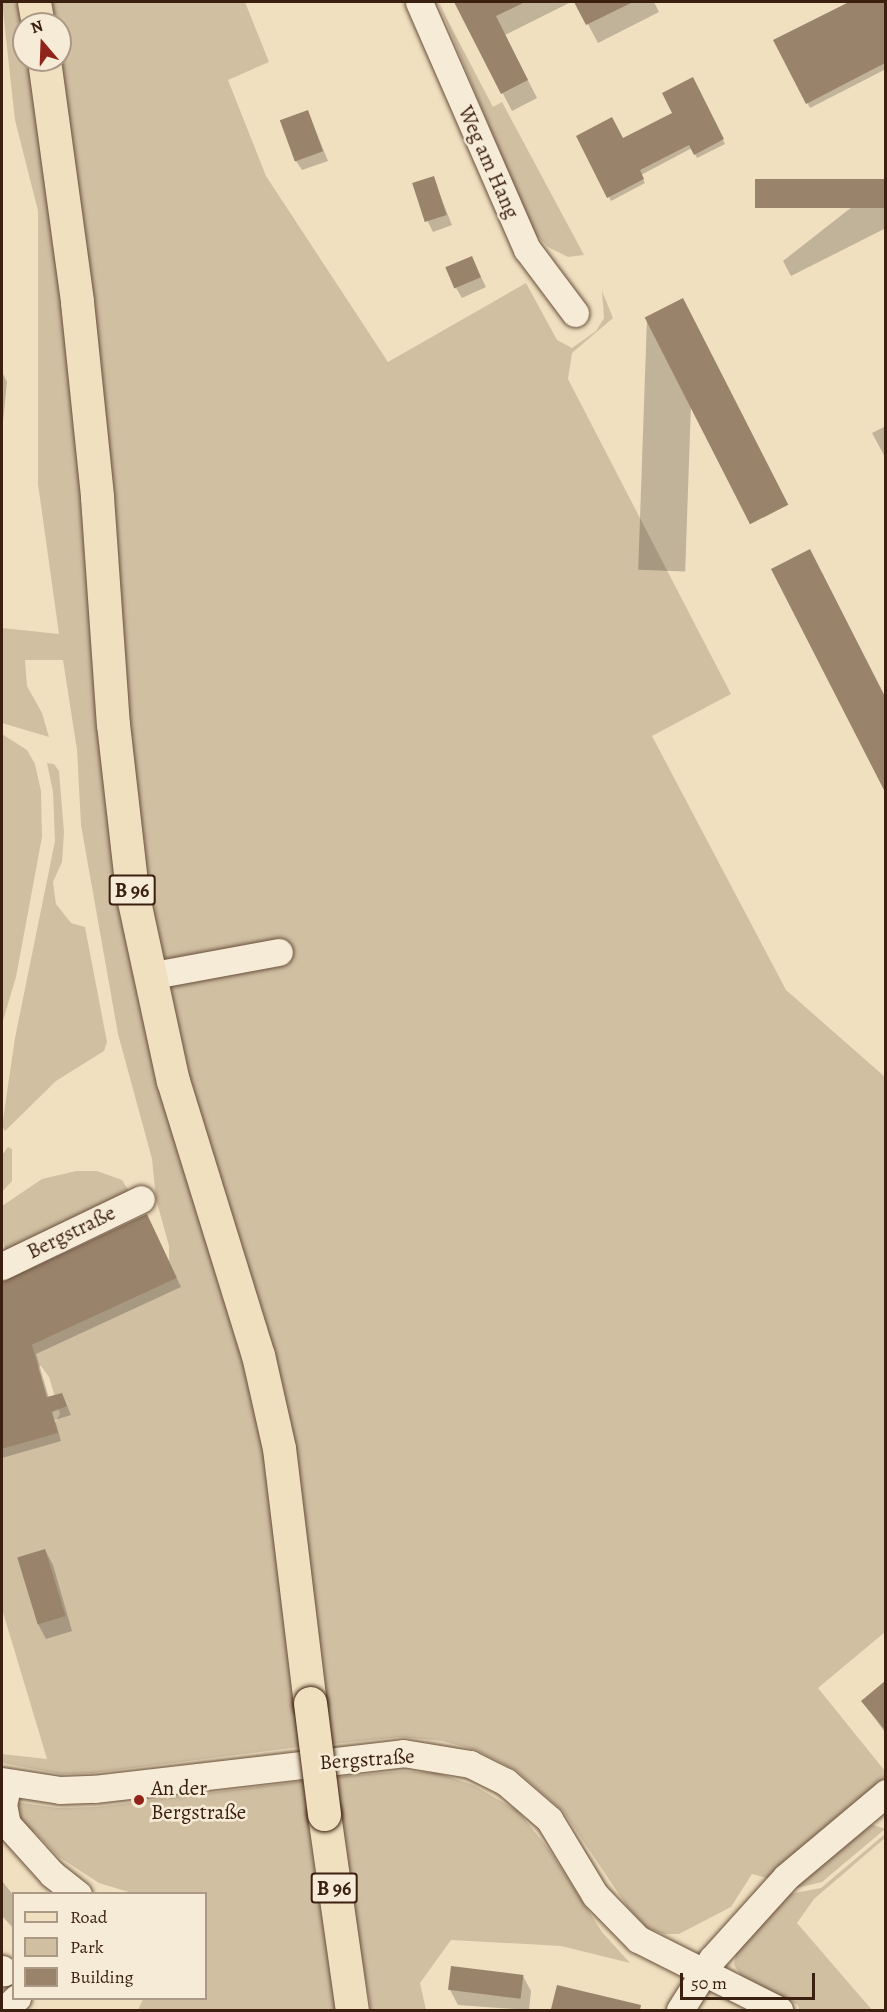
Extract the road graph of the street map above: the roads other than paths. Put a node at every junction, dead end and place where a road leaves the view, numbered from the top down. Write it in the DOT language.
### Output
graph roads {
  1 [pos="419,2"];
  2 [pos="46,72"];
  3 [pos="575,313"];
  4 [pos="279,952"];
  5 [pos="148,976"];
  6 [pos="141,1199"];
  7 [pos="2,1266"];
  8 [pos="5,1782"];
  9 [pos="885,1793"];
  10 [pos="77,1892"];
  11 [pos="704,1973"];
  12 [pos="352,2010"];
  13 [pos="680,2010"];
  14 [pos="779,2010"];
  1 -- 3 [label="street, Weg am Hang"];
  2 -- 5 [label="main road, B 96"];
  4 -- 5 [label="street"];
  5 -- 12 [label="main road, B 96, bridge"];
  6 -- 7 [label="street, Bergstraße"];
  8 -- 10 [label="street, Bergstraße"];
  8 -- 11 [label="street, Bergstraße"];
  9 -- 11 [label="street"];
  11 -- 13 [label="street"];
  11 -- 14 [label="street, Bergstraße"];
}
